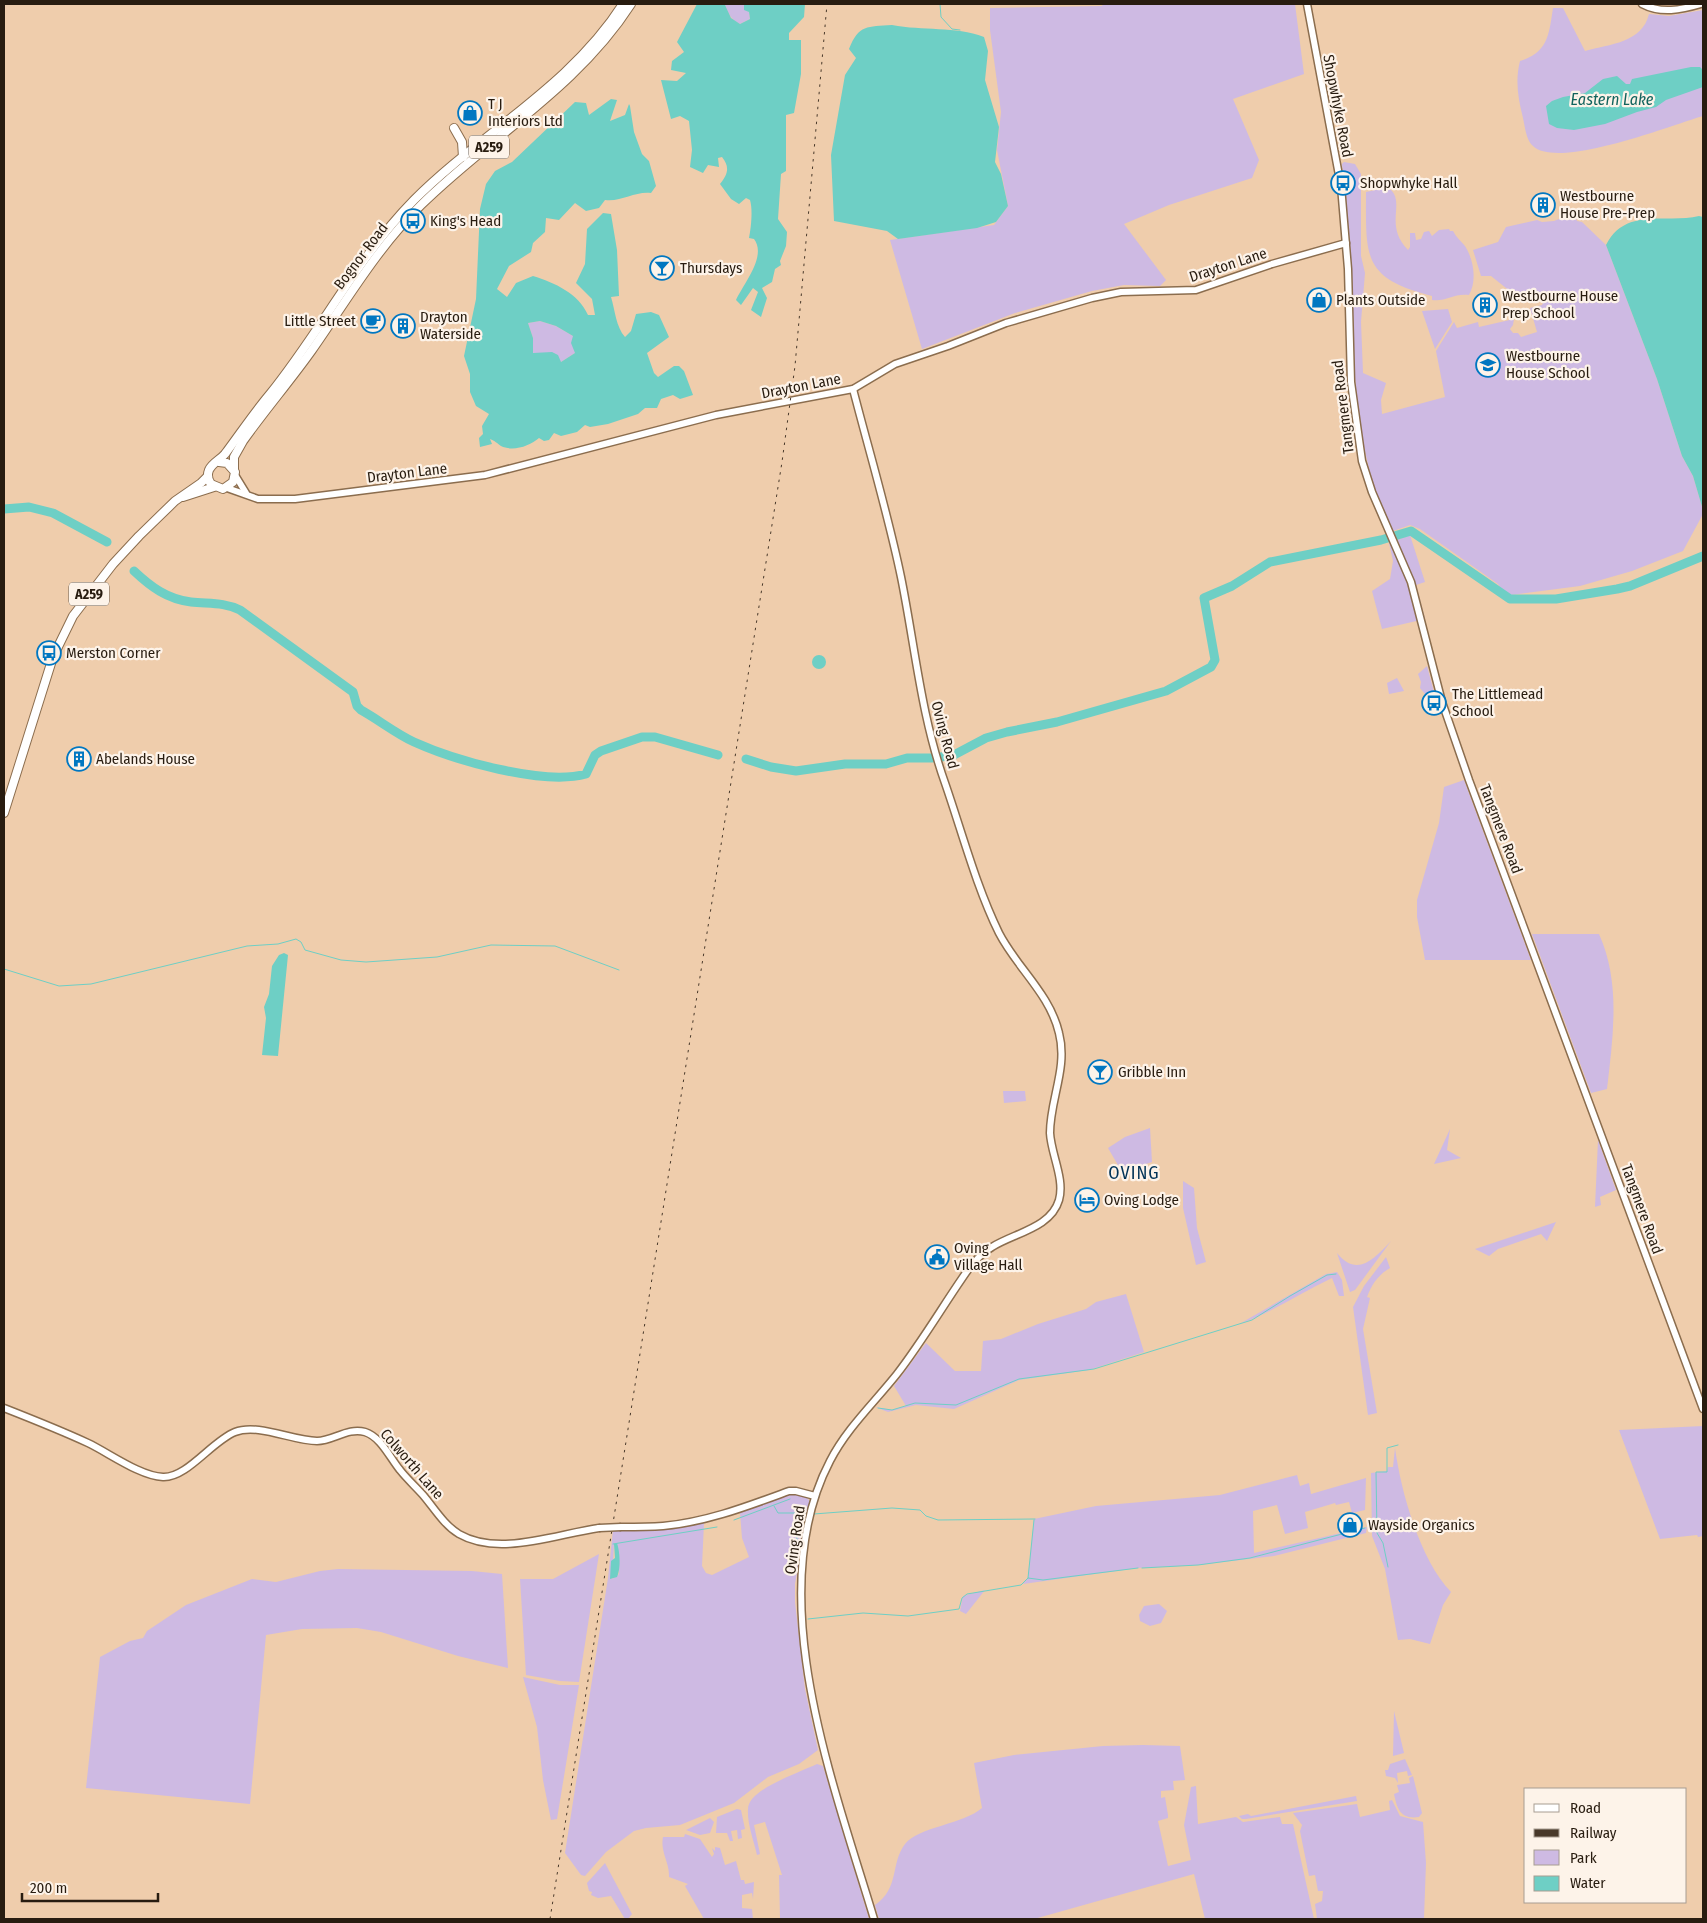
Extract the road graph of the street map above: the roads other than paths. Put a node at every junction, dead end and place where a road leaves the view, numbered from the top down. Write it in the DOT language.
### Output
graph roads {
  1 [pos="623,4"];
  2 [pos="631,4"];
  3 [pos="1307,4"];
  4 [pos="1642,4"];
  5 [pos="1701,4"];
  6 [pos="454,128"];
  7 [pos="462,142"];
  8 [pos="478,145"];
  9 [pos="463,158"];
  10 [pos="1346,243"];
  11 [pos="853,389"];
  12 [pos="219,462"];
  13 [pos="234,472"];
  14 [pos="208,476"];
  15 [pos="214,487"];
  16 [pos="227,488"];
  17 [pos="246,493"];
  18 [pos="175,500"];
  19 [pos="4,813"];
  20 [pos="4,1408"];
  21 [pos="1703,1409"];
  22 [pos="815,1496"];
  23 [pos="874,1919"];
  1 -- 8 [label="highway, Bognor Road / A259"];
  2 -- 13 [label="highway, Bognor Road / A259"];
  3 -- 10 [label="street, Shopwhyke Road"];
  4 -- 5 [label="street"];
  6 -- 7 [label="highway"];
  7 -- 8 [label="highway"];
  7 -- 9 [label="highway"];
  8 -- 9 [label="highway, Bognor Road / A259"];
  9 -- 12 [label="highway, Bognor Road / A259"];
  10 -- 11 [label="street, Drayton Lane"];
  10 -- 21 [label="street, Tangmere Road"];
  11 -- 17 [label="street, Drayton Lane"];
  11 -- 22 [label="street, Oving Road"];
  12 -- 13 [label="highway"];
  12 -- 14 [label="highway"];
  13 -- 16 [label="highway"];
  13 -- 17 [label="street"];
  14 -- 15 [label="highway"];
  14 -- 18 [label="highway, A259"];
  15 -- 16 [label="highway"];
  15 -- 18 [label="highway, A259"];
  16 -- 17 [label="street, Drayton Lane"];
  18 -- 19 [label="highway, A259"];
  20 -- 22 [label="street, Colworth Lane, bridge"];
  22 -- 23 [label="street, Oving Road"];
}
